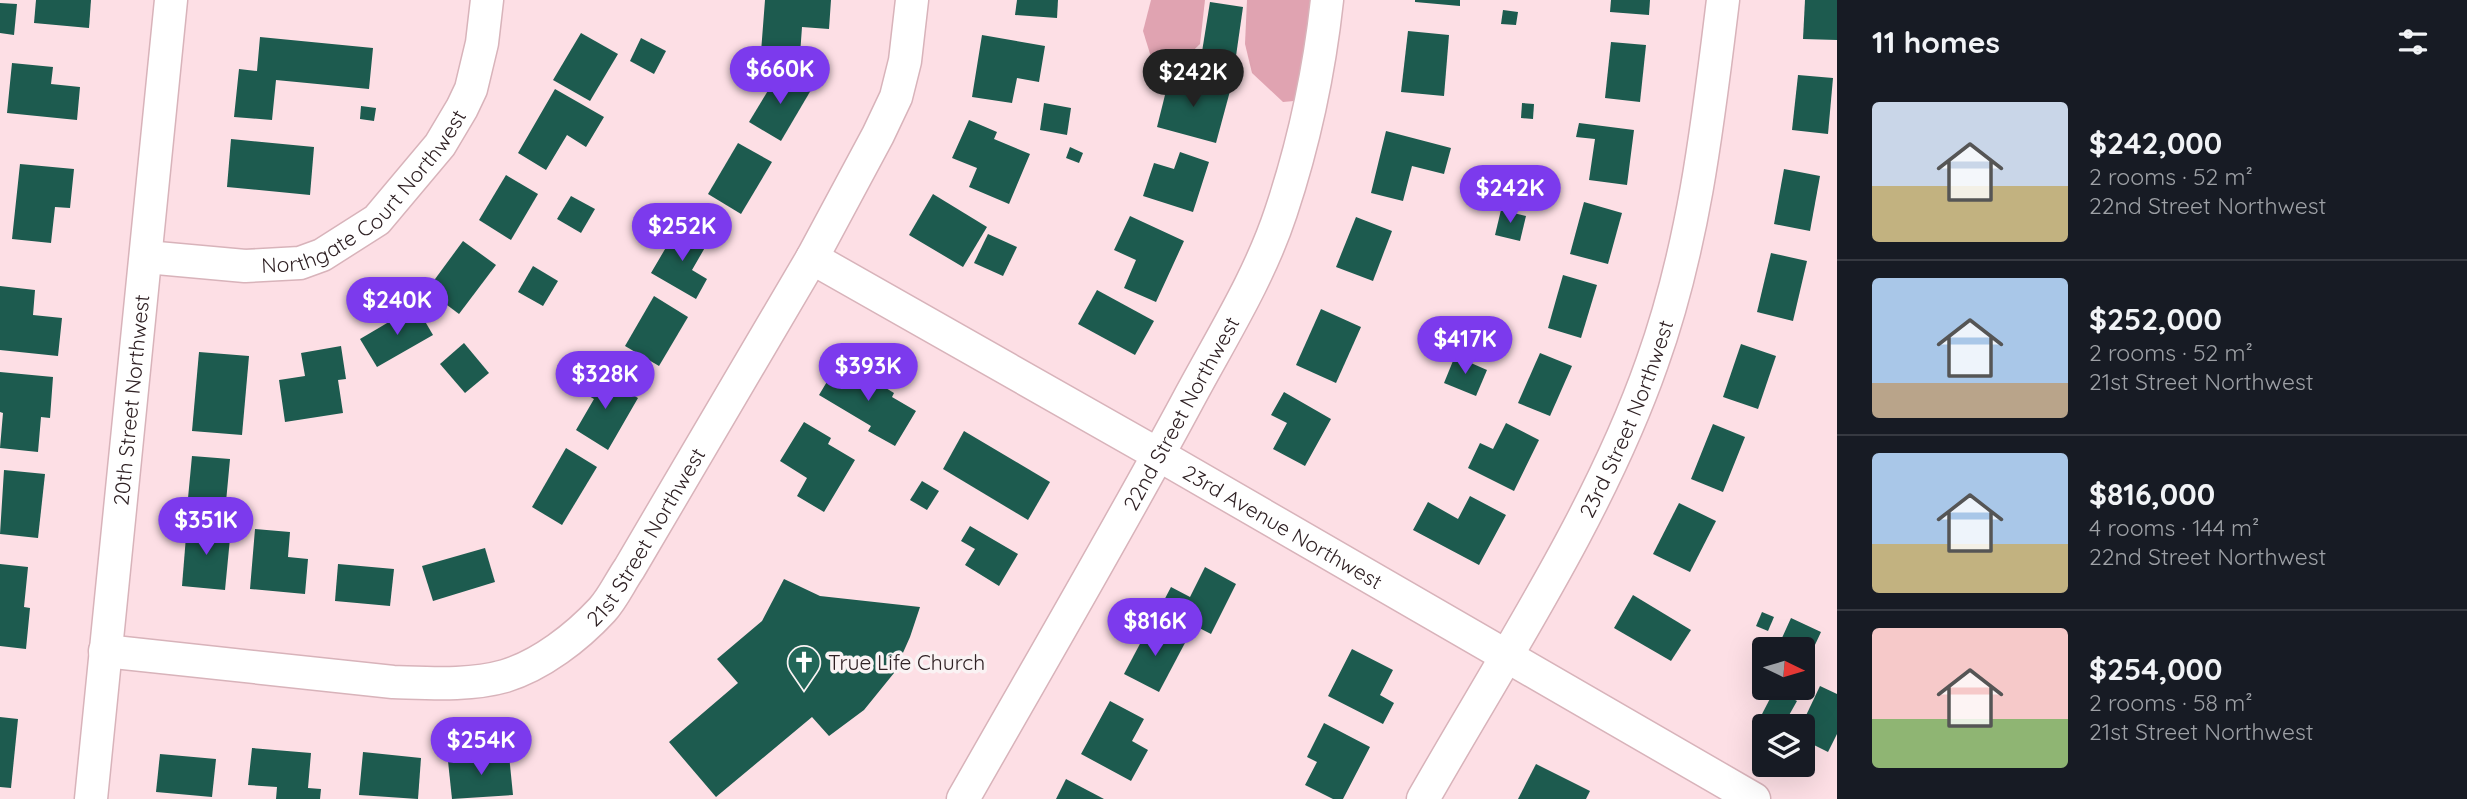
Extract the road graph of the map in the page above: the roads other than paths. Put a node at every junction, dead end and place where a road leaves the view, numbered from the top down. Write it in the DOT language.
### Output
graph roads {
  1 [pos="171,0"];
  2 [pos="487,0"];
  3 [pos="912,0"];
  4 [pos="1327,0"];
  5 [pos="1723,0"];
  6 [pos="146,257"];
  7 [pos="812,258"];
  8 [pos="1159,455"];
  9 [pos="105,651"];
  10 [pos="1504,657"];
  11 [pos="91,799"];
  12 [pos="963,799"];
  13 [pos="1423,799"];
  14 [pos="1754,799"];
  1 -- 6 [label="street, 20th Street Northwest"];
  2 -- 6 [label="street, Northgate Court Northwest"];
  3 -- 7 [label="street, 21st Street Northwest"];
  4 -- 8 [label="street, 22nd Street Northwest"];
  5 -- 10 [label="street, 23rd Street Northwest"];
  6 -- 9 [label="street, 20th Street Northwest"];
  7 -- 8 [label="street, 23rd Avenue Northwest"];
  7 -- 9 [label="street, 21st Street Northwest"];
  8 -- 10 [label="street, 23rd Avenue Northwest"];
  8 -- 12 [label="street, 22nd Street Northwest"];
  9 -- 11 [label="street, 20th Street Northwest"];
  10 -- 13 [label="street, 23rd Street Northwest"];
  10 -- 14 [label="street, 23rd Avenue Northwest"];
}
